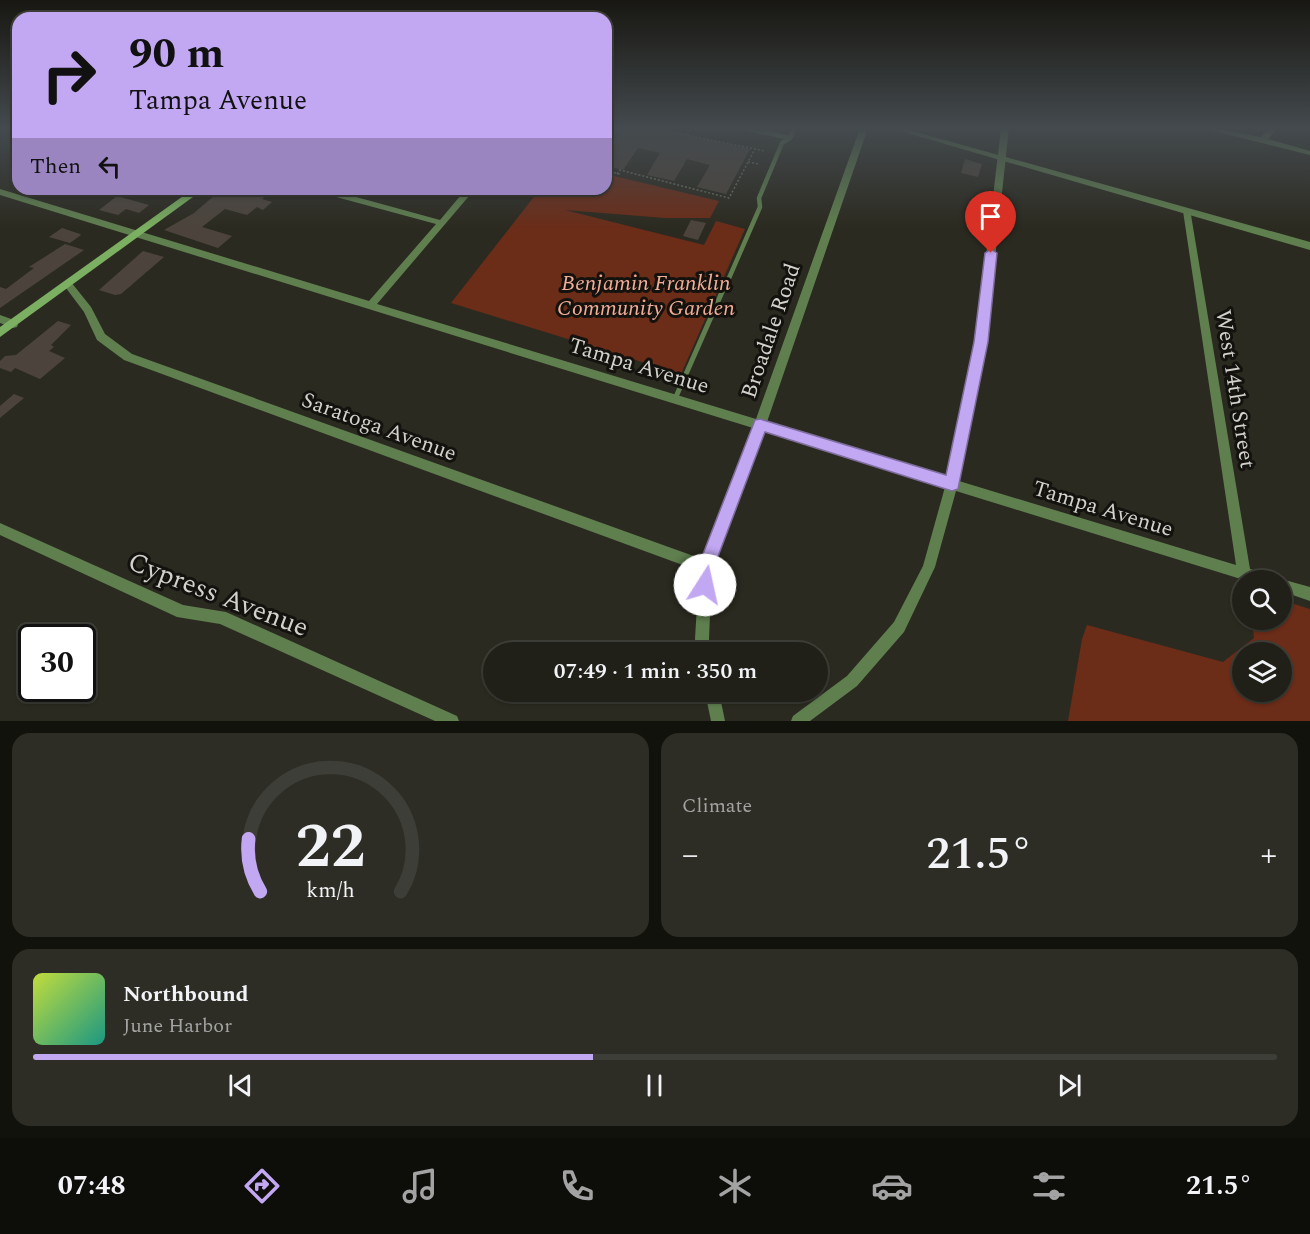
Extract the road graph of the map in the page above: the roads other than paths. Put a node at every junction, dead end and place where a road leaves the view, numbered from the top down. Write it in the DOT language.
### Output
graph roads {
  1 [pos="774,162"];
  2 [pos="852,162"];
  3 [pos="1002,162"];
  4 [pos="1015,162"];
  5 [pos="0,192"];
  6 [pos="191,195"];
  7 [pos="340,195"];
  8 [pos="466,195"];
  9 [pos="1188,211"];
  10 [pos="442,222"];
  11 [pos="137,233"];
  12 [pos="1310,246"];
  13 [pos="68,284"];
  14 [pos="370,306"];
  15 [pos="0,319"];
  16 [pos="13,324"];
  17 [pos="0,333"];
  18 [pos="675,399"];
  19 [pos="760,425"];
  20 [pos="952,484"];
  21 [pos="0,529"];
  22 [pos="706,567"];
  23 [pos="1232,570"];
  24 [pos="1243,570"];
  25 [pos="1292,588"];
  26 [pos="1310,594"];
  27 [pos="702,642"];
  28 [pos="714,702"];
  29 [pos="452,721"];
  30 [pos="718,721"];
  31 [pos="798,721"];
  1 -- 18 [label="lane"];
  2 -- 19 [label="street, Broadale Road"];
  3 -- 20 [label="street"];
  4 -- 9 [label="street"];
  5 -- 11 [label="street, Tampa Avenue"];
  6 -- 11 [label="main road"];
  7 -- 10 [label="street"];
  8 -- 10 [label="street"];
  9 -- 12 [label="street"];
  9 -- 24 [label="street, West 14th Street"];
  10 -- 14 [label="street"];
  11 -- 13 [label="main road"];
  11 -- 14 [label="street, Tampa Avenue"];
  13 -- 16 [label="main road"];
  13 -- 22 [label="street, Saratoga Avenue"];
  14 -- 18 [label="street, Tampa Avenue"];
  15 -- 16 [label="street"];
  16 -- 17 [label="main road"];
  18 -- 19 [label="street, Tampa Avenue"];
  19 -- 20 [label="street, Tampa Avenue"];
  19 -- 22 [label="street, Broadale Road"];
  20 -- 23 [label="street, Tampa Avenue"];
  20 -- 31 [label="street"];
  21 -- 29 [label="street, Cypress Avenue"];
  22 -- 27 [label="street, Broadale Road"];
  25 -- 26 [label="street"];
  28 -- 30 [label="street"];
}
